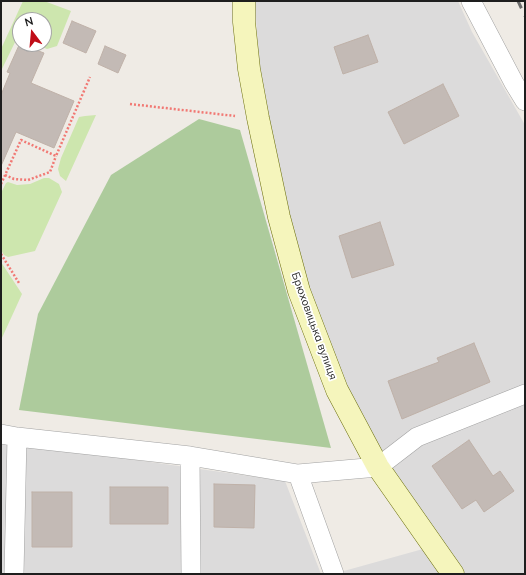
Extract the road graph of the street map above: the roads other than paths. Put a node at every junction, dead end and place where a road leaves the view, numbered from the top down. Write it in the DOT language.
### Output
graph roads {
  1 [pos="244,1"];
  2 [pos="471,1"];
  3 [pos="525,101"];
  4 [pos="525,394"];
  5 [pos="9,435"];
  6 [pos="190,456"];
  7 [pos="378,467"];
  8 [pos="298,474"];
  9 [pos="14,574"];
  10 [pos="192,574"];
  11 [pos="334,574"];
  12 [pos="454,574"];
  1 -- 7 [label="main road, Брюховицька вулиця"];
  2 -- 3 [label="street"];
  4 -- 7 [label="street"];
  5 -- 6 [label="street"];
  5 -- 9 [label="street"];
  6 -- 8 [label="street"];
  6 -- 10 [label="street"];
  7 -- 8 [label="street"];
  7 -- 12 [label="main road, Брюховицька вулиця"];
  8 -- 11 [label="street"];
}
